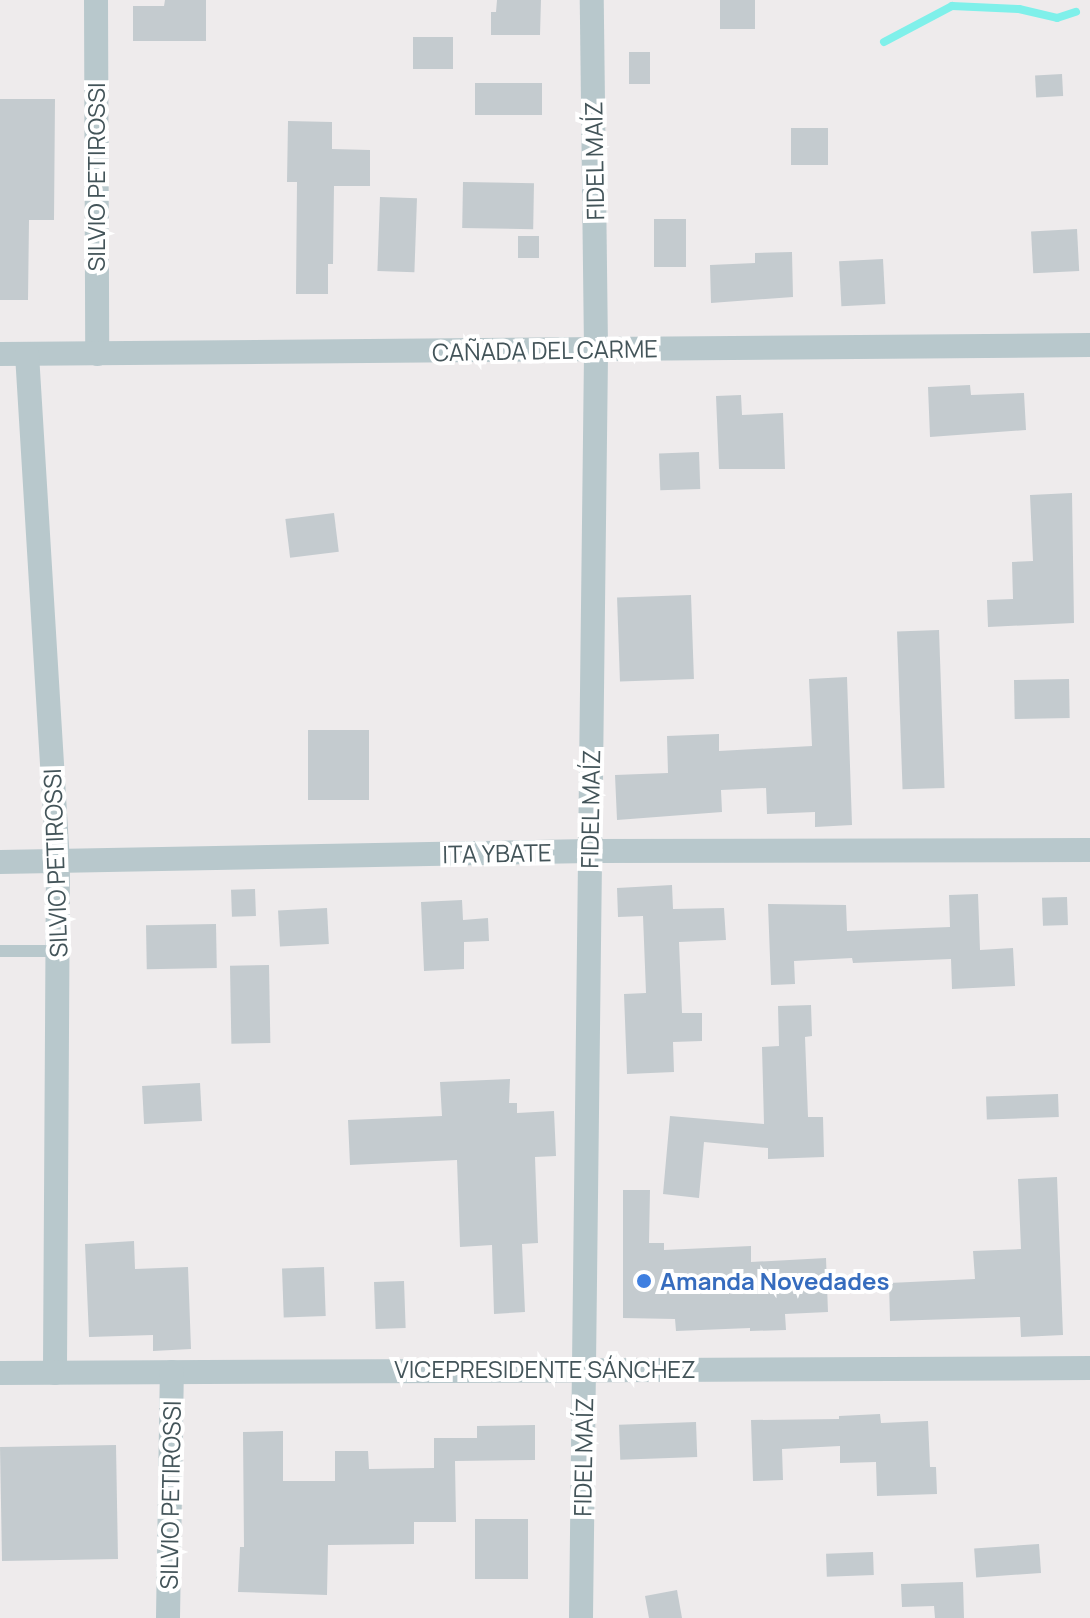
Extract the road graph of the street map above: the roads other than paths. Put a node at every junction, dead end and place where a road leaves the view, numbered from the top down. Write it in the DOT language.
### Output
graph roads {
  1 [pos="96,0"];
  2 [pos="592,0"];
  3 [pos="1090,345"];
  4 [pos="596,349"];
  5 [pos="0,354"];
  6 [pos="27,354"];
  7 [pos="97,354"];
  8 [pos="1090,850"];
  9 [pos="589,851"];
  10 [pos="0,862"];
  11 [pos="58,862"];
  12 [pos="0,951"];
  13 [pos="58,951"];
  14 [pos="1090,1368"];
  15 [pos="584,1369"];
  16 [pos="172,1372"];
  17 [pos="0,1373"];
  18 [pos="55,1373"];
  19 [pos="168,1618"];
  20 [pos="581,1618"];
  1 -- 7 [label="street, SILVIO PETIROSSI"];
  2 -- 4 [label="street, FIDEL MAÍZ"];
  3 -- 4 [label="street, CAÑADA DEL CARME"];
  4 -- 7 [label="street, CAÑADA DEL CARME"];
  4 -- 9 [label="street, FIDEL MAÍZ"];
  5 -- 6 [label="street, CAÑADA DEL CARME"];
  6 -- 7 [label="street, CAÑADA DEL CARME"];
  6 -- 11 [label="street, SILVIO PETIROSSI"];
  8 -- 9 [label="street, ITA YBATE"];
  9 -- 11 [label="street, ITA YBATE"];
  9 -- 15 [label="street, FIDEL MAÍZ"];
  10 -- 11 [label="street, ITA YBATE"];
  11 -- 13 [label="street, SILVIO PETIROSSI"];
  12 -- 13 [label="lane"];
  13 -- 18 [label="street, SILVIO PETIROSSI"];
  14 -- 15 [label="street, VICEPRESIDENTE SÁNCHEZ"];
  15 -- 16 [label="street, VICEPRESIDENTE SÁNCHEZ"];
  15 -- 20 [label="street, FIDEL MAÍZ"];
  16 -- 18 [label="street, VICEPRESIDENTE SÁNCHEZ"];
  16 -- 19 [label="street, SILVIO PETIROSSI"];
  17 -- 18 [label="street, VICEPRESIDENTE SÁNCHEZ"];
}
